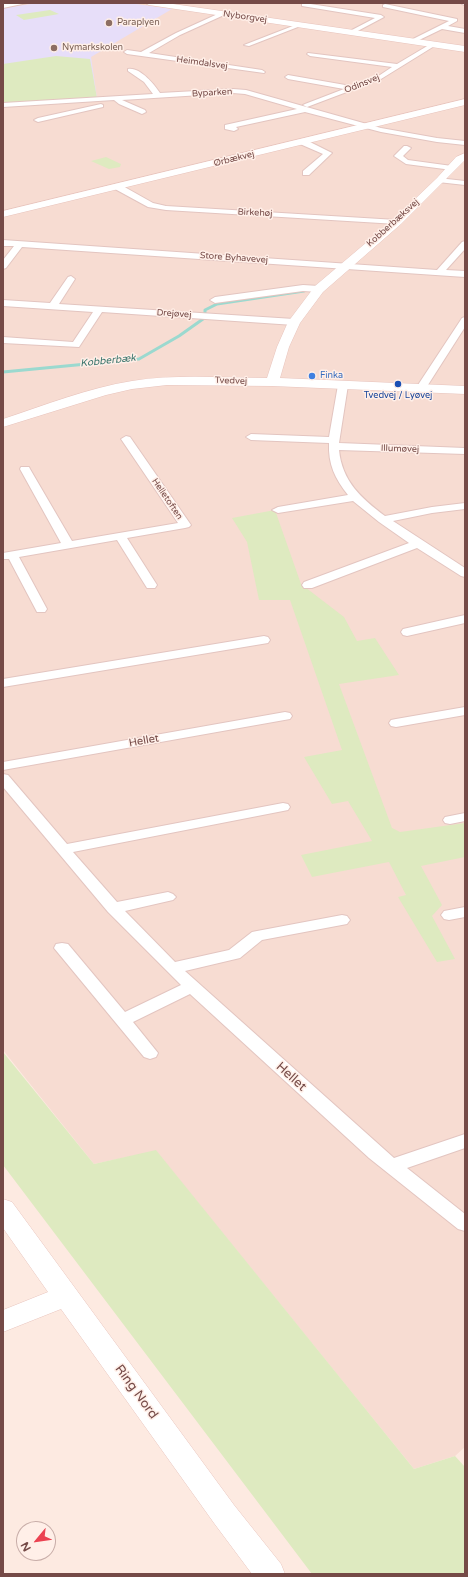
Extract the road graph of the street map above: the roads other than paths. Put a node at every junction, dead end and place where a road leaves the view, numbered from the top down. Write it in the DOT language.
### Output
graph roads {
  1 [pos="24,3"];
  2 [pos="149,3"];
  3 [pos="170,4"];
  4 [pos="304,5"];
  5 [pos="3,6"];
  6 [pos="385,6"];
  7 [pos="222,14"];
  8 [pos="300,25"];
  9 [pos="442,27"];
  10 [pos="465,31"];
  11 [pos="352,32"];
  12 [pos="413,41"];
  13 [pos="434,44"];
  14 [pos="247,45"];
  15 [pos="465,49"];
  16 [pos="127,52"];
  17 [pos="143,54"];
  18 [pos="310,54"];
  19 [pos="398,66"];
  20 [pos="130,70"];
  21 [pos="262,72"];
  22 [pos="288,77"];
  23 [pos="351,89"];
  24 [pos="158,96"];
  25 [pos="116,98"];
  26 [pos="55,102"];
  27 [pos="465,102"];
  28 [pos="3,105"];
  29 [pos="101,106"];
  30 [pos="306,107"];
  31 [pos="142,112"];
  32 [pos="68,113"];
  33 [pos="38,120"];
  34 [pos="367,126"];
  35 [pos="234,129"];
  36 [pos="303,142"];
  37 [pos="465,143"];
  38 [pos="407,148"];
  39 [pos="465,156"];
  40 [pos="452,168"];
  41 [pos="306,173"];
  42 [pos="441,180"];
  43 [pos="465,183"];
  44 [pos="118,187"];
  45 [pos="3,214"];
  46 [pos="397,222"];
  47 [pos="3,243"];
  48 [pos="465,244"];
  49 [pos="20,245"];
  50 [pos="3,266"];
  51 [pos="345,266"];
  52 [pos="440,272"];
  53 [pos="465,274"];
  54 [pos="71,279"];
  55 [pos="319,289"];
  56 [pos="215,300"];
  57 [pos="3,303"];
  58 [pos="53,306"];
  59 [pos="98,309"];
  60 [pos="465,321"];
  61 [pos="294,322"];
  62 [pos="3,340"];
  63 [pos="272,382"];
  64 [pos="343,385"];
  65 [pos="421,388"];
  66 [pos="465,390"];
  67 [pos="3,423"];
  68 [pos="251,437"];
  69 [pos="126,439"];
  70 [pos="334,443"];
  71 [pos="465,451"];
  72 [pos="25,469"];
  73 [pos="355,497"];
  74 [pos="465,506"];
  75 [pos="278,510"];
  76 [pos="383,520"];
  77 [pos="120,536"];
  78 [pos="419,543"];
  79 [pos="68,544"];
  80 [pos="8,555"];
  81 [pos="465,573"];
  82 [pos="151,585"];
  83 [pos="308,585"];
  84 [pos="41,608"];
  85 [pos="465,619"];
  86 [pos="407,632"];
  87 [pos="264,640"];
  88 [pos="3,683"];
  89 [pos="465,711"];
  90 [pos="285,716"];
  91 [pos="396,723"];
  92 [pos="3,766"];
  93 [pos="3,778"];
  94 [pos="283,808"];
  95 [pos="465,818"];
  96 [pos="450,820"];
  97 [pos="63,849"];
  98 [pos="168,897"];
  99 [pos="113,908"];
  100 [pos="465,912"];
  101 [pos="449,915"];
  102 [pos="342,920"];
  103 [pos="62,948"];
  104 [pos="172,968"];
  105 [pos="191,986"];
  106 [pos="122,1020"];
  107 [pos="150,1053"];
  108 [pos="465,1141"];
  109 [pos="392,1166"];
  110 [pos="3,1209"];
  111 [pos="465,1224"];
  112 [pos="66,1296"];
  113 [pos="3,1321"];
  114 [pos="270,1574"];
  1 -- 5 [label="street"];
  2 -- 3 [label="street, Nyborgvej"];
  3 -- 7 [label="street, Nyborgvej"];
  4 -- 11 [label="street"];
  6 -- 9 [label="street"];
  7 -- 8 [label="street, Nyborgvej"];
  7 -- 17 [label="street"];
  8 -- 11 [label="street, Nyborgvej"];
  8 -- 14 [label="street, Nyborgvej"];
  9 -- 10 [label="street"];
  9 -- 12 [label="street"];
  11 -- 12 [label="street, Nyborgvej"];
  12 -- 13 [label="street, Nyborgvej"];
  13 -- 15 [label="street, Nyborgvej"];
  13 -- 19 [label="street, Odinsvej"];
  16 -- 17 [label="street, Heimdalsvej"];
  17 -- 21 [label="street, Heimdalsvej"];
  18 -- 19 [label="street"];
  19 -- 23 [label="street, Odinsvej"];
  20 -- 24 [label="street"];
  22 -- 23 [label="street"];
  23 -- 30 [label="street, Odinsvej"];
  24 -- 25 [label="street, Byparken"];
  24 -- 30 [label="street, Byparken"];
  25 -- 26 [label="street, Byparken"];
  25 -- 31 [label="street"];
  26 -- 28 [label="street, Byparken"];
  26 -- 32 [label="street"];
  27 -- 34 [label="street, Ørbækvej"];
  29 -- 32 [label="street"];
  30 -- 34 [label="street, Byparken"];
  30 -- 35 [label="street, Byparken"];
  32 -- 33 [label="street"];
  34 -- 36 [label="street, Ørbækvej"];
  34 -- 37 [label="street, Byparken"];
  36 -- 41 [label="street"];
  36 -- 44 [label="street, Ørbækvej"];
  38 -- 40 [label="street"];
  39 -- 40 [label="street, Kobberbæksvej"];
  40 -- 42 [label="street, Kobberbæksvej"];
  42 -- 43 [label="street"];
  42 -- 46 [label="street, Kobberbæksvej"];
  44 -- 45 [label="street, Ørbækvej"];
  44 -- 46 [label="street, Birkehøj"];
  46 -- 51 [label="street, Kobberbæksvej"];
  47 -- 49 [label="street, Store Byhavevej"];
  48 -- 52 [label="street"];
  49 -- 50 [label="street"];
  49 -- 51 [label="street, Store Byhavevej"];
  51 -- 52 [label="street, Store Byhavevej"];
  51 -- 55 [label="street, Kobberbæksvej"];
  52 -- 53 [label="street, Store Byhavevej"];
  54 -- 58 [label="street"];
  55 -- 56 [label="street"];
  55 -- 61 [label="street, Kobberbæksvej"];
  57 -- 58 [label="street, Drejøvej"];
  58 -- 59 [label="street, Drejøvej"];
  59 -- 61 [label="street, Drejøvej"];
  59 -- 62 [label="street"];
  60 -- 65 [label="street"];
  61 -- 63 [label="street, Kobberbæksvej"];
  63 -- 64 [label="street, Tvedvej"];
  63 -- 67 [label="street, Tvedvej"];
  64 -- 65 [label="street, Tvedvej"];
  64 -- 70 [label="street"];
  65 -- 66 [label="street, Tvedvej"];
  68 -- 70 [label="street, Illumøvej"];
  69 -- 77 [label="street, Helletoften"];
  70 -- 71 [label="street, Illumøvej"];
  70 -- 73 [label="street"];
  72 -- 79 [label="street"];
  73 -- 75 [label="street"];
  73 -- 76 [label="street"];
  74 -- 76 [label="street"];
  76 -- 78 [label="street"];
  77 -- 79 [label="street, Helletoften"];
  77 -- 82 [label="street"];
  78 -- 81 [label="street"];
  78 -- 83 [label="street"];
  79 -- 80 [label="street, Helletoften"];
  80 -- 84 [label="street, Helletoften"];
  85 -- 86 [label="street"];
  87 -- 88 [label="street"];
  89 -- 91 [label="street"];
  90 -- 92 [label="street, Hellet"];
  93 -- 97 [label="street, Hellet"];
  94 -- 97 [label="street"];
  95 -- 96 [label="street"];
  97 -- 99 [label="street, Hellet"];
  98 -- 99 [label="street"];
  99 -- 104 [label="street, Hellet"];
  100 -- 101 [label="street"];
  102 -- 104 [label="street"];
  103 -- 106 [label="street"];
  104 -- 105 [label="street, Hellet"];
  105 -- 106 [label="street"];
  105 -- 109 [label="street, Hellet"];
  106 -- 107 [label="street"];
  108 -- 109 [label="street"];
  109 -- 111 [label="street, Hellet"];
  110 -- 112 [label="street, Ring Nord"];
  112 -- 113 [label="street"];
  112 -- 114 [label="street, Ring Nord"];
}
